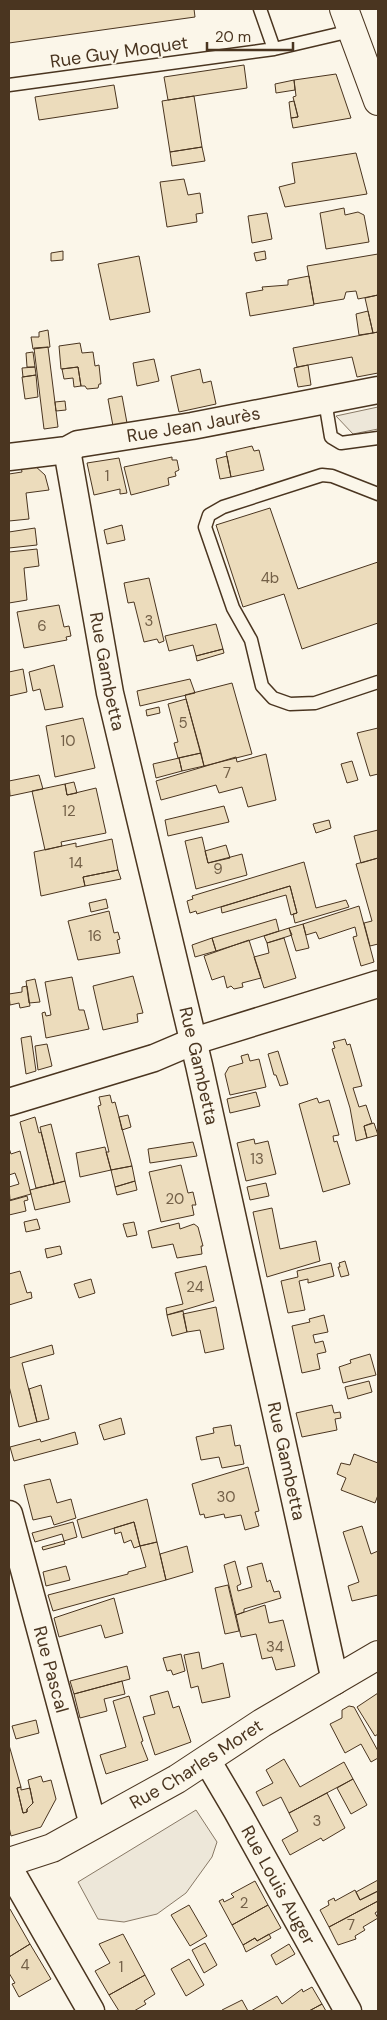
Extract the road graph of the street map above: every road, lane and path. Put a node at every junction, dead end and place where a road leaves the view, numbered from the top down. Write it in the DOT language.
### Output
graph roads {
  1 [pos="260,9"];
  2 [pos="348,20"];
  3 [pos="274,49"];
  4 [pos="9,85"];
  5 [pos="378,99"];
  6 [pos="378,390"];
  7 [pos="329,400"];
  8 [pos="378,438"];
  9 [pos="67,450"];
  10 [pos="9,456"];
  11 [pos="378,494"];
  12 [pos="378,682"];
  13 [pos="378,984"];
  14 [pos="194,1041"];
  15 [pos="9,1102"];
  16 [pos="9,1514"];
  17 [pos="378,1655"];
  18 [pos="335,1681"];
  19 [pos="206,1760"];
  20 [pos="93,1825"];
  21 [pos="9,1862"];
  22 [pos="9,1868"];
  23 [pos="91,2011"];
  24 [pos="348,2011"];
  1 -- 3 [label="lane"];
  2 -- 3 [label="lane, Rue Guy Moquet"];
  2 -- 5 [label="street"];
  3 -- 4 [label="lane, Rue Guy Moquet"];
  6 -- 7 [label="street, Rue Jean Jaurès"];
  7 -- 8 [label="lane"];
  7 -- 9 [label="street, Rue Jean Jaurès"];
  9 -- 10 [label="street, Rue Jean Jaurès"];
  9 -- 14 [label="street, Rue Gambetta"];
  11 -- 12 [label="lane"];
  13 -- 14 [label="street"];
  14 -- 15 [label="street"];
  14 -- 18 [label="street, Rue Gambetta"];
  16 -- 20 [label="street, Rue Pascal"];
  17 -- 18 [label="street, Rue Charles Moret"];
  18 -- 19 [label="street, Rue Charles Moret"];
  19 -- 20 [label="street, Rue Charles Moret"];
  19 -- 24 [label="street, Rue Louis Auger"];
  20 -- 21 [label="street, Rue Charles Moret"];
  22 -- 23 [label="street"];
}
